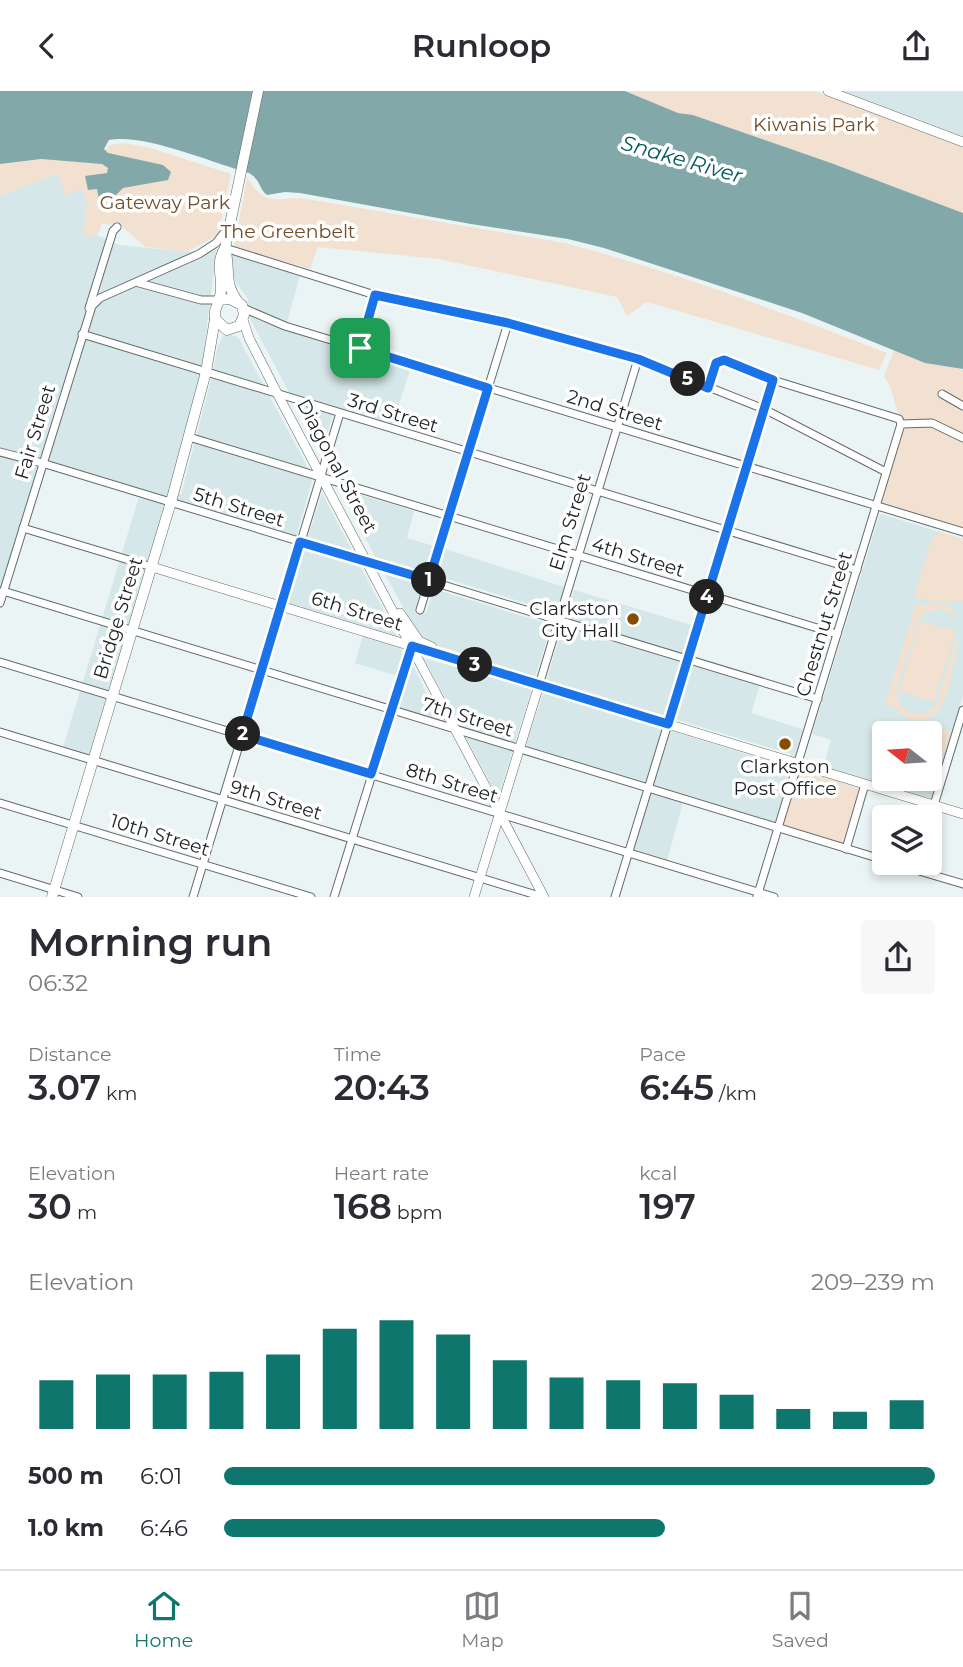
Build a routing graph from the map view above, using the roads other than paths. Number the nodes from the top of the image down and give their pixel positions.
1 (258, 91) edge
2 (828, 91) edge
3 (963, 142) edge
4 (230, 226) junction
5 (117, 227) dead end
6 (225, 248) junction
7 (99, 281) junction
8 (138, 282) junction
9 (107, 295) junction
10 (375, 295) junction
11 (201, 300) junction
12 (219, 300) junction
13 (89, 311) junction
14 (242, 312) junction
15 (215, 315) junction
16 (508, 323) junction
17 (229, 330) junction
18 (82, 334) junction
19 (210, 346) junction
20 (360, 348) junction
21 (255, 349) junction
22 (638, 359) junction
23 (206, 372) junction
24 (773, 380) junction
25 (488, 388) junction
26 (708, 388) junction
27 (277, 393) junction
28 (942, 394) dead end
29 (963, 406) edge
30 (764, 409) junction
31 (340, 413) junction
32 (901, 424) junction
33 (617, 427) junction
34 (189, 437) junction
35 (963, 438) edge
36 (0, 450) edge
37 (468, 452) junction
38 (42, 463) junction
39 (747, 466) junction
40 (886, 472) junction
41 (321, 476) junction
42 (598, 492) junction
43 (171, 502) junction
44 (876, 505) junction
45 (449, 517) junction
46 (23, 528) junction
47 (727, 531) junction
48 (963, 532) edge
49 (300, 542) junction
50 (578, 556) junction
51 (369, 563) junction
52 (152, 567) junction
53 (857, 570) junction
54 (429, 580) junction
55 (3, 591) junction
56 (708, 595) junction
57 (0, 603) edge
58 (390, 603) junction
59 (281, 607) junction
60 (420, 610) dead end
61 (559, 620) junction
62 (132, 631) junction
63 (837, 634) junction
64 (412, 646) junction
65 (440, 655) junction
66 (688, 660) junction
67 (0, 662) edge
68 (261, 671) junction
69 (539, 685) junction
70 (113, 696) junction
71 (818, 699) junction
72 (391, 710) junction
73 (963, 710) edge
74 (668, 724) junction
75 (454, 729) junction
76 (0, 732) edge
77 (242, 735) junction
78 (952, 747) junction
79 (519, 749) junction
80 (963, 750) edge
81 (93, 760) junction
82 (797, 764) junction
83 (371, 774) junction
84 (865, 784) junction
85 (649, 788) junction
86 (222, 800) junction
87 (0, 803) edge
88 (934, 805) joint
89 (942, 807) edge
90 (500, 814) junction
91 (963, 814) edge
92 (74, 825) junction
93 (778, 828) junction
94 (351, 839) junction
95 (846, 849) junction
96 (629, 853) junction
97 (872, 857) edge
98 (203, 864) junction
99 (0, 873) edge
100 (933, 875) edge
101 (480, 878) junction
102 (963, 884) edge
103 (53, 893) edge
104 (757, 895) edge
105 (78, 897) edge
106 (193, 897) edge
107 (311, 897) edge
108 (334, 897) edge
109 (474, 897) edge
110 (544, 897) edge
111 (615, 897) edge
112 (774, 897) edge

1 - 4 highway
2 - 3 main road
4 - 6 highway
4 - 8 street
5 - 7 street, Fair Street
6 - 10 street
6 - 12 highway
6 - 14 highway
7 - 9 street
7 - 13 street, Fair Street
8 - 9 street
8 - 11 street
9 - 13 street, Fair Street
10 - 16 street
10 - 20 street
11 - 12 street
11 - 15 street
12 - 14 highway
12 - 15 highway, Bridge Street
13 - 18 street, Fair Street
14 - 17 highway
14 - 20 street, 2nd Street
14 - 21 main road, Diagonal Street
15 - 17 highway
15 - 19 highway, Bridge Street
16 - 22 street
16 - 25 street
17 - 19 highway
17 - 21 main road, Diagonal Street
18 - 23 street, 3rd Street
18 - 38 street, Fair Street
19 - 23 highway, Bridge Street
20 - 25 street, 2nd Street
21 - 27 main road, Diagonal Street
22 - 26 street
22 - 33 street, Elm Street
23 - 27 street, 3rd Street
23 - 34 highway, Bridge Street
24 - 26 street
24 - 30 street
24 - 32 street
25 - 33 street, 2nd Street
25 - 37 street
26 - 30 street
27 - 31 street, 3rd Street
27 - 41 main road, Diagonal Street
28 - 29 street
30 - 39 street
30 - 40 street
31 - 37 street, 3rd Street
31 - 41 street
32 - 35 street
32 - 40 street, Chestnut Street
33 - 39 street, 2nd Street
33 - 42 street, Elm Street
34 - 41 street, 4th Street
34 - 43 highway, Bridge Street
36 - 38 street, 5th Street
37 - 42 street, 3rd Street
37 - 45 street
38 - 43 street, 5th Street
38 - 46 street, Fair Street
39 - 44 street, 2nd Street
39 - 47 street
40 - 44 street, Chestnut Street
41 - 45 street, 4th Street
41 - 49 street
41 - 51 main road, Diagonal Street
42 - 47 street, 3rd Street
42 - 50 street, Elm Street
43 - 49 street, 5th Street
43 - 52 highway, Bridge Street
44 - 48 street, 2nd Street
44 - 53 street, Chestnut Street
45 - 50 street, 4th Street
45 - 54 street
46 - 52 street, 6th Street
46 - 55 street, Fair Street
47 - 53 street, 3rd Street
47 - 56 street
49 - 51 street, 5th Street
49 - 59 street
50 - 56 street, 4th Street
50 - 61 street, Elm Street
51 - 54 street, 5th Street
51 - 58 main road, Diagonal Street
52 - 59 main road, 6th Street
52 - 62 highway, Bridge Street
53 - 63 street, Chestnut Street
54 - 60 street
54 - 61 street, 5th Street
55 - 57 street, Fair Street
55 - 62 street, 7th Street
56 - 63 street, 4th Street
56 - 66 street
58 - 64 main road, Diagonal Street
58 - 65 main road
59 - 64 main road, 6th Street
59 - 68 street
61 - 66 street, 5th Street
61 - 69 street, Elm Street
62 - 68 street, 7th Street
62 - 70 highway, Bridge Street
63 - 71 street, Chestnut Street
64 - 65 main road, 6th Street
64 - 72 street
64 - 75 main road, Diagonal Street
65 - 69 main road, 6th Street
66 - 71 street, 5th Street
66 - 74 street
67 - 70 street, 8th Street
68 - 72 street, 7th Street
68 - 77 street
69 - 74 main road, 6th Street
69 - 79 main road, Elm Street
70 - 77 street, 8th Street
70 - 81 highway, Bridge Street
71 - 82 street, Chestnut Street
72 - 75 street, 7th Street
72 - 83 street
73 - 78 street
74 - 82 main road, 6th Street
74 - 85 street
75 - 79 street, 7th Street
75 - 90 main road, Diagonal Street
76 - 81 street, 9th Street
77 - 83 street, 8th Street
77 - 86 street
78 - 80 street
78 - 88 street
79 - 85 street, 7th Street
79 - 90 main road, Elm Street
81 - 86 street, 9th Street
81 - 92 highway, Bridge Street
82 - 84 main road, 6th Street
82 - 93 street, Chestnut Street
83 - 90 street, 8th Street
83 - 94 street
84 - 88 main road, 6th Street
84 - 95 street
85 - 93 street, 7th Street
85 - 96 street
86 - 94 street, 9th Street
86 - 98 street
87 - 92 street, 10th Street
89 - 91 main road, 6th Street
90 - 96 street, 8th Street
90 - 101 main road, Elm Street
90 - 110 main road, Diagonal Street
92 - 98 street, 10th Street
92 - 103 highway, Bridge Street
93 - 95 street, 7th Street
93 - 104 street, Chestnut Street
94 - 101 street, 9th Street
94 - 108 street
95 - 97 street, 7th Street
96 - 104 street, 8th Street
96 - 111 street
98 - 106 street
98 - 107 street, 10th Street
99 - 103 street
100 - 102 street
101 - 109 main road, Elm Street
101 - 110 street, 9th Street
103 - 105 street
104 - 112 street, 8th Street

